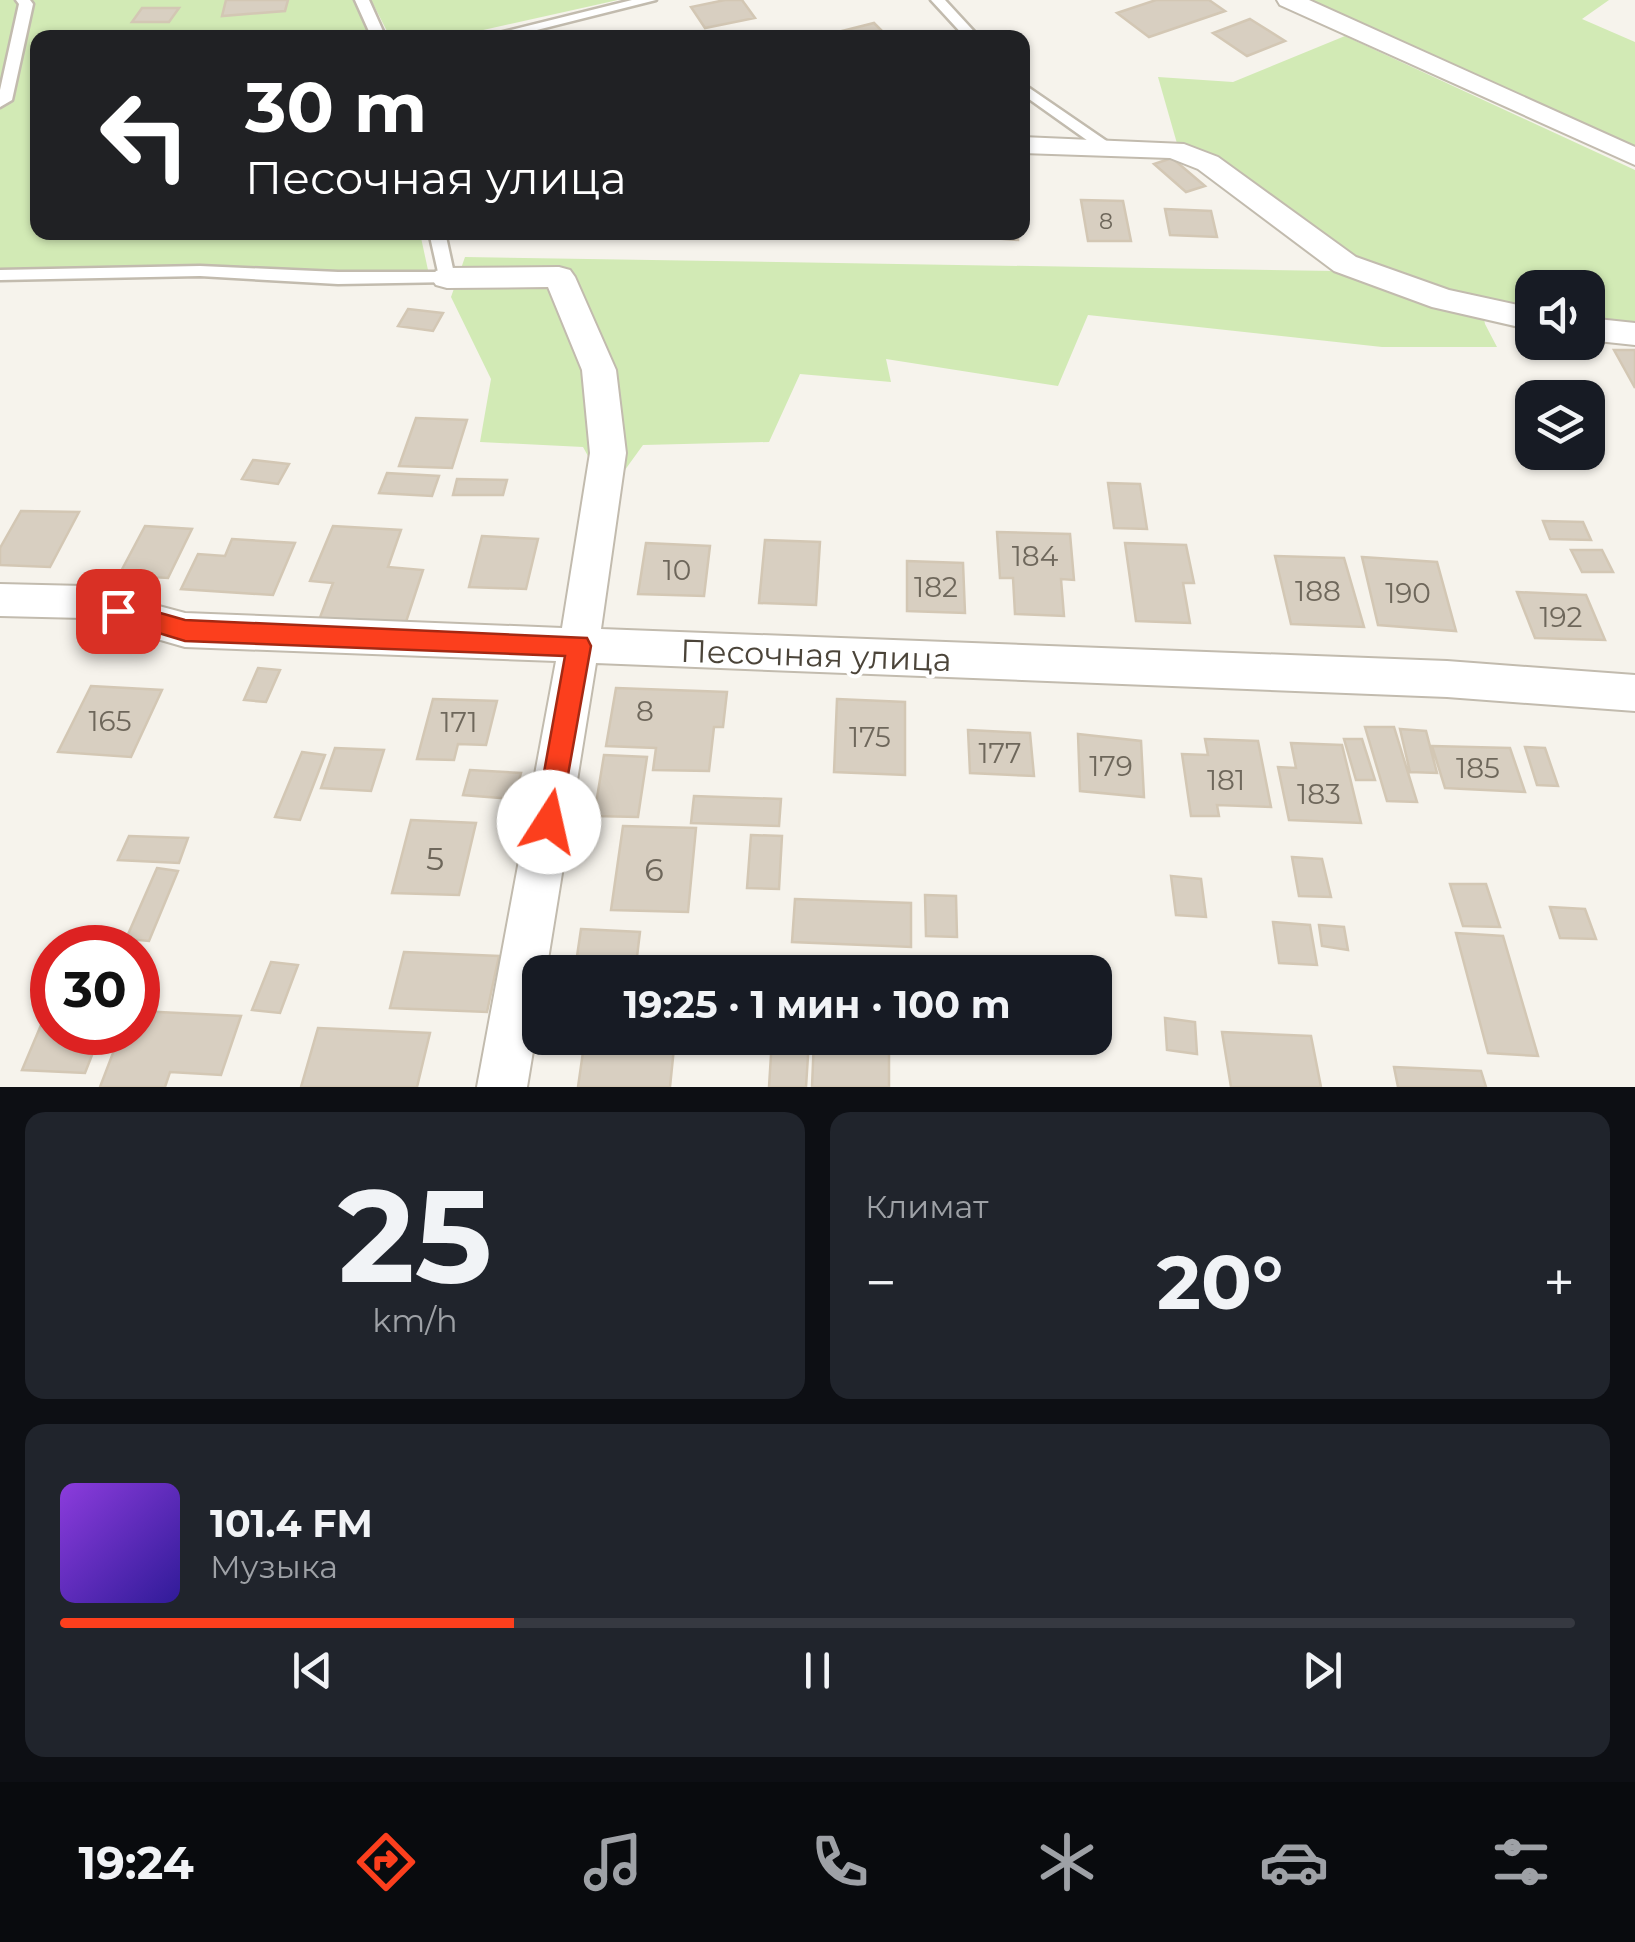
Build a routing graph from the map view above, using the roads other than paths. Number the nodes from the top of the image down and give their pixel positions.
1 (23, 0) edge
2 (362, 0) edge
3 (649, 0) edge
4 (938, 0) edge
5 (1289, 0) edge
6 (376, 30) edge
7 (520, 30) edge
8 (966, 30) edge
9 (1030, 93) edge
10 (2, 102) edge
11 (1030, 145) edge
12 (1103, 145) junction
13 (1635, 157) edge
14 (439, 240) edge
15 (0, 275) edge
16 (447, 278) junction
17 (1515, 315) edge
18 (1605, 331) edge
19 (1635, 334) edge
20 (0, 600) edge
21 (578, 646) junction
22 (1635, 693) edge
23 (502, 1087) edge

1 - 10 lane
2 - 6 lane
3 - 7 lane
4 - 8 lane
5 - 13 street
9 - 12 lane
11 - 12 street
12 - 17 street
14 - 16 lane
15 - 16 lane
16 - 21 street
18 - 19 street
20 - 21 street, Песочная улица
21 - 22 street, Песочная улица
21 - 23 street

